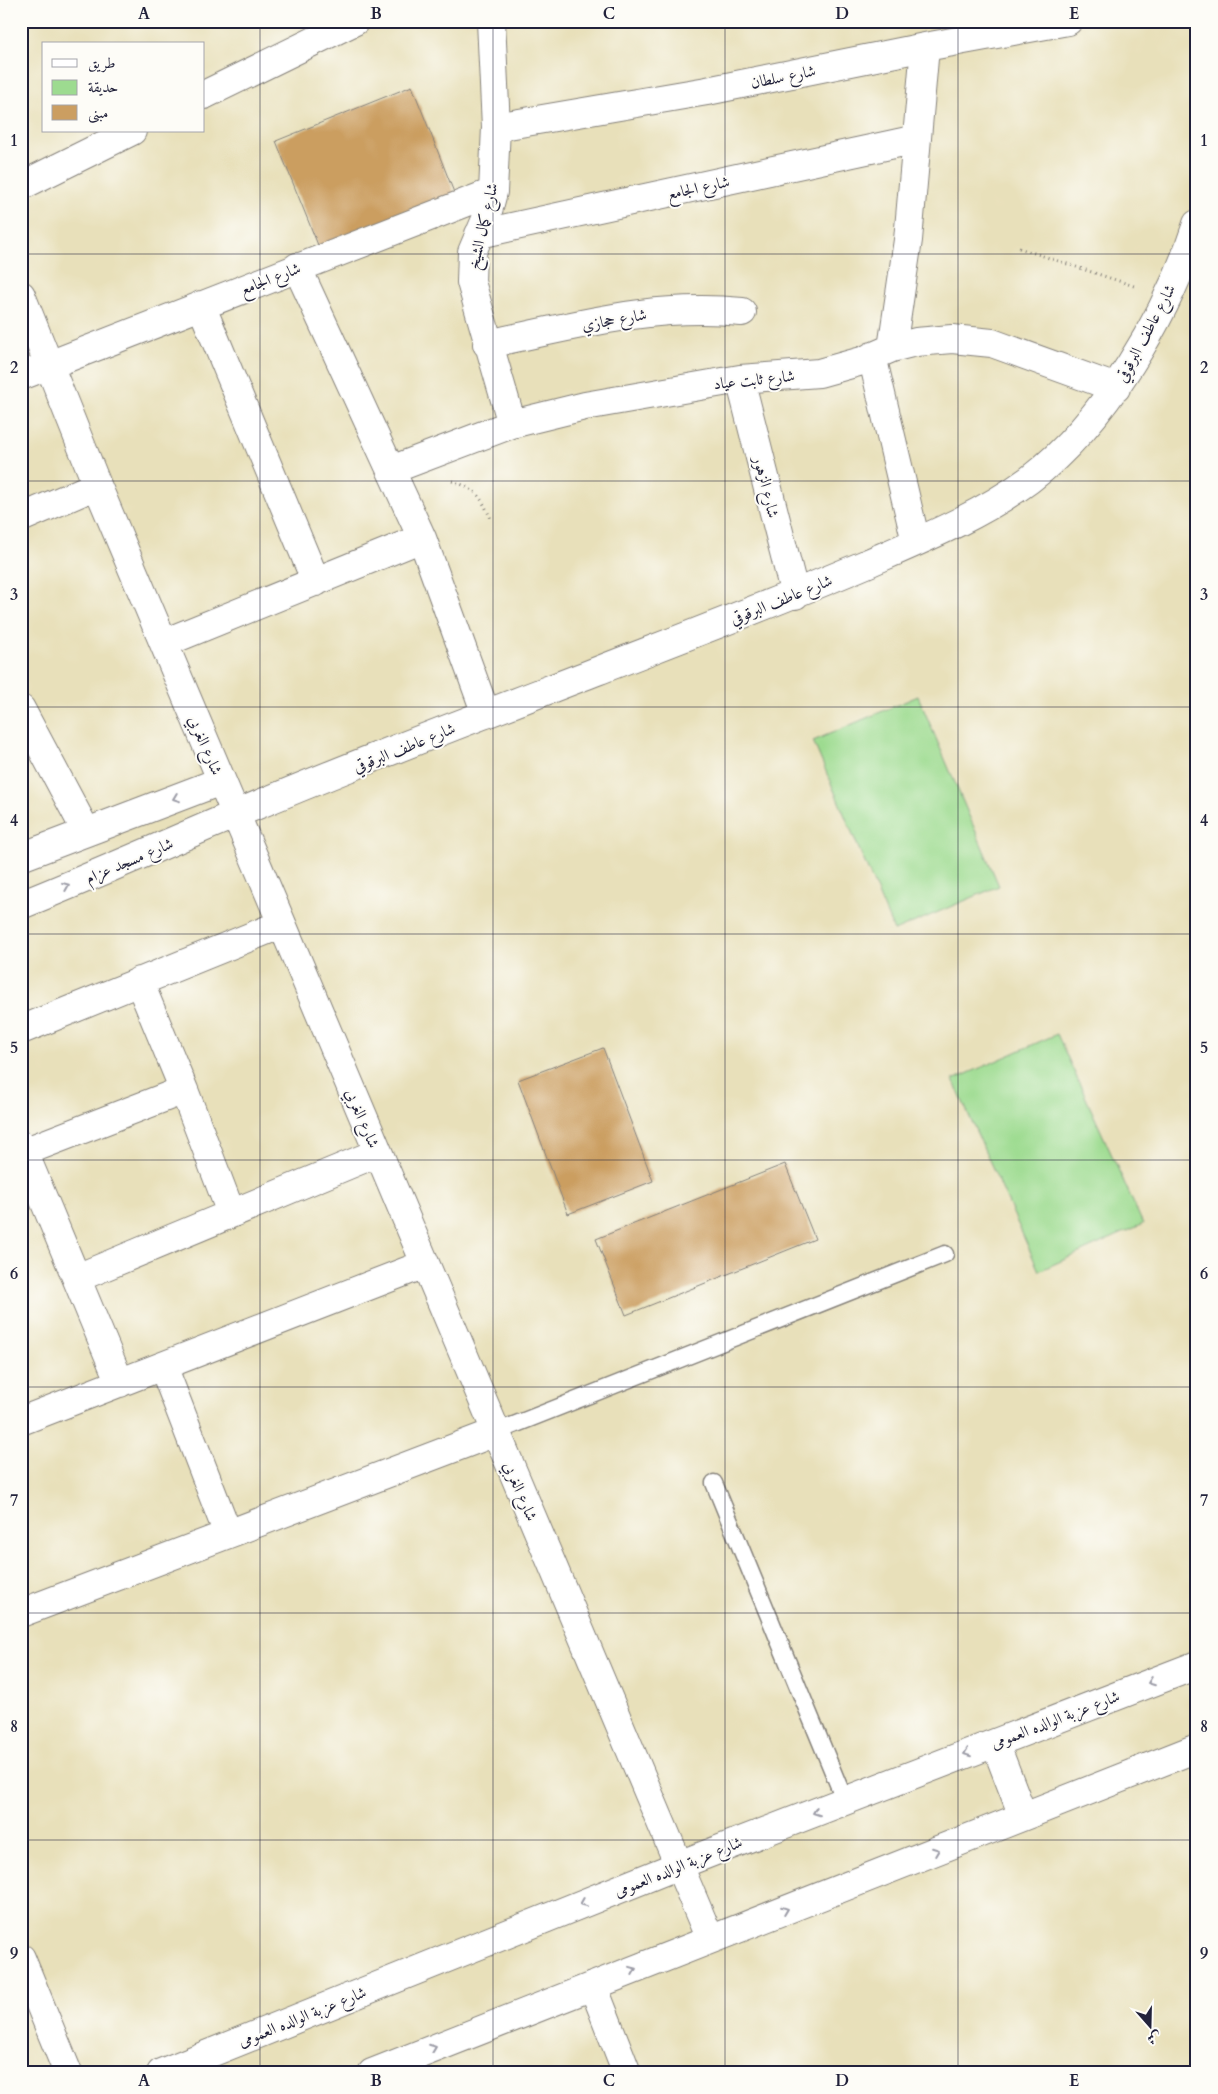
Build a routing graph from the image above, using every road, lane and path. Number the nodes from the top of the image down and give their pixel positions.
1 (355, 21) edge
2 (491, 21) edge
3 (1068, 21) edge
4 (925, 47) junction
5 (205, 95) edge
6 (496, 127) junction
7 (130, 132) edge
8 (917, 139) junction
9 (21, 186) edge
10 (492, 192) junction
11 (1197, 224) edge
12 (479, 234) junction
13 (1019, 248) dead end
14 (297, 267) junction
15 (21, 295) edge
16 (1166, 297) junction
17 (201, 305) junction
18 (742, 312) dead end
19 (487, 344) junction
20 (882, 352) junction
21 (48, 365) junction
22 (21, 376) edge
23 (740, 379) junction
24 (1116, 388) junction
25 (512, 424) junction
26 (391, 470) junction
27 (445, 478) dead end
28 (97, 485) junction
29 (21, 518) edge
30 (492, 521) dead end
31 (422, 538) junction
32 (916, 542) junction
33 (316, 582) junction
34 (795, 595) junction
35 (164, 643) junction
36 (21, 710) edge
37 (486, 714) junction
38 (221, 781) junction
39 (236, 814) junction
40 (86, 831) junction
41 (21, 857) edge
42 (21, 905) edge
43 (282, 924) junction
44 (139, 981) junction
45 (21, 1030) edge
46 (184, 1090) junction
47 (22, 1150) edge
48 (377, 1153) junction
49 (231, 1213) junction
50 (945, 1254) dead end
51 (425, 1264) junction
52 (77, 1278) junction
53 (163, 1366) junction
54 (120, 1383) junction
55 (21, 1421) edge
56 (496, 1432) junction
57 (714, 1483) dead end
58 (228, 1534) junction
59 (21, 1613) edge
60 (1197, 1665) edge
61 (995, 1742) junction
62 (1197, 1748) edge
63 (845, 1801) junction
64 (1023, 1816) junction
65 (679, 1865) junction
66 (710, 1939) junction
67 (21, 1958) edge
68 (593, 1986) junction
69 (68, 2073) edge
70 (161, 2073) edge
71 (372, 2073) edge
72 (627, 2073) edge

1 - 5 street
2 - 6 street, شارع كمال الشيخ
3 - 4 street, شارع سلطان
4 - 6 street, شارع سلطان
4 - 8 street
6 - 10 street, شارع كمال الشيخ
7 - 9 street
8 - 12 street, شارع الجامع
8 - 20 street
10 - 12 street, شارع كمال الشيخ
10 - 14 street, شارع الجامع
11 - 16 street, شارع عاطف البرقوقي
12 - 19 street, شارع كمال الشيخ
13 - 16 path
14 - 17 street, شارع الجامع
14 - 26 street
15 - 21 street, شارع الغربي
16 - 24 street, شارع عاطف البرقوقي
17 - 21 street, شارع الجامع
17 - 33 street
18 - 19 street, شارع حجازي
19 - 25 street, شارع كمال الشيخ
20 - 23 street, شارع ثابت عياد
20 - 24 street, شارع ثابت عياد
20 - 32 street
21 - 22 street, شارع الجامع
21 - 28 street, شارع الغربي
23 - 25 street, شارع ثابت عياد
23 - 34 street, شارع الزهور
24 - 32 street, شارع عاطف البرقوقي
25 - 26 street, شارع ثابت عياد
26 - 31 street
27 - 30 path
28 - 29 street
28 - 35 street, شارع الغربي
31 - 33 street
31 - 37 street
32 - 34 street, شارع عاطف البرقوقي
33 - 35 street
34 - 37 street, شارع عاطف البرقوقي
35 - 38 street, شارع الغربي
36 - 40 street
37 - 39 street, شارع عاطف البرقوقي
38 - 39 street, شارع الغربي
38 -> 40 street
42 -> 39 street, شارع مسجد عزام
39 - 43 street, شارع الغربي
40 - 41 street
43 - 44 street
43 - 48 street, شارع الغربي
44 - 45 street
44 - 46 street
46 - 47 street
46 - 49 street
47 - 52 street
48 - 49 street
48 - 51 street, شارع الغربي
49 - 52 street
50 - 56 lane
51 - 53 street
51 - 56 street, شارع الغربي
52 - 54 street
53 - 54 street
53 - 58 street
54 - 55 street
56 - 58 street
56 - 65 street, شارع الغربي
57 - 63 lane
58 - 59 street
60 -> 61 street, شارع عزبة الوالده العمومى
61 -> 63 street, شارع عزبة الوالده العمومى
61 - 64 street
62 - 64 street
63 -> 65 street, شارع عزبة الوالده العمومى
66 -> 64 street
65 - 66 street, شارع الغربي
65 -> 70 street, شارع عزبة الوالده العمومى
68 -> 66 street
67 - 69 street
71 -> 68 street
68 - 72 street

